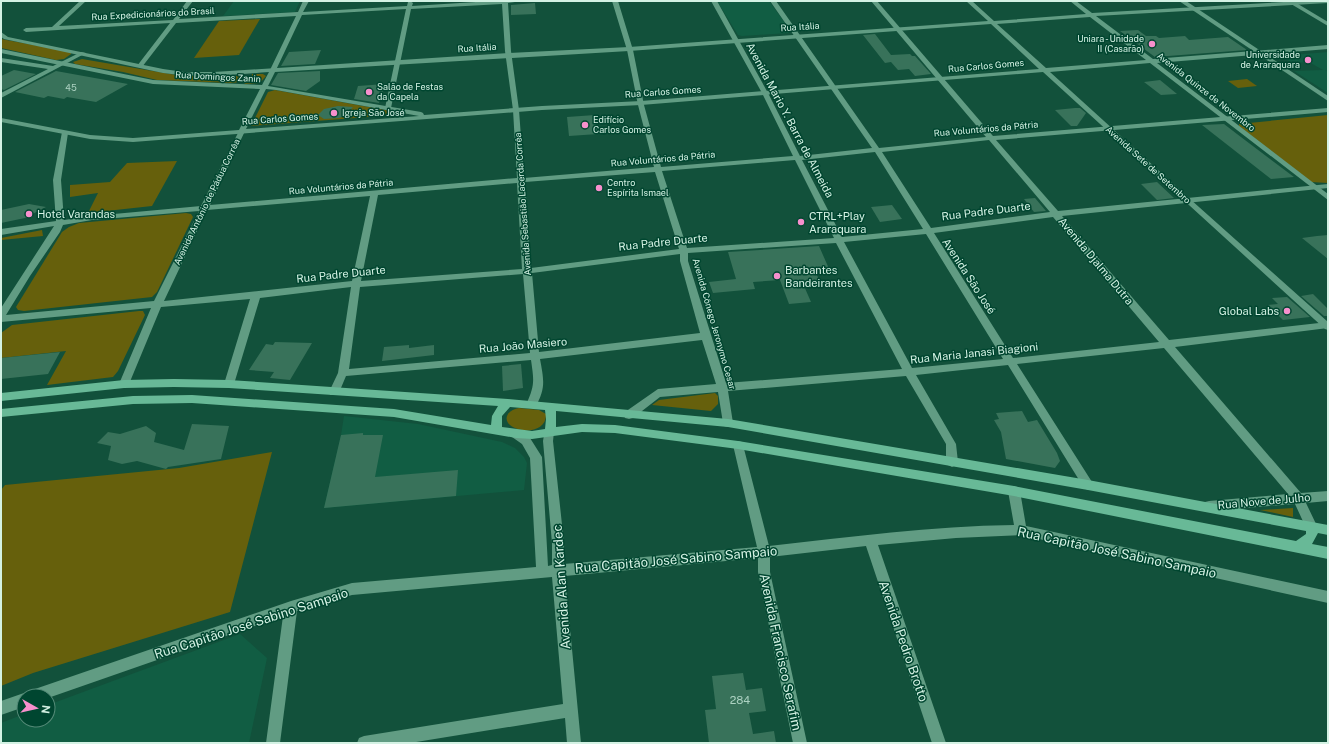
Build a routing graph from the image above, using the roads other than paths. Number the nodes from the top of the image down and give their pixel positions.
1 (82, 1) edge
2 (190, 1) edge
3 (306, 1) edge
4 (504, 1) edge
5 (519, 1) edge
6 (615, 1) edge
7 (714, 1) edge
8 (774, 1) edge
9 (874, 1) edge
10 (969, 1) edge
11 (1073, 1) edge
12 (1182, 1) edge
13 (1328, 1) edge
14 (1291, 2) edge
15 (410, 4) edge
16 (1195, 9) junction
17 (298, 15) junction
18 (1092, 15) junction
19 (174, 21) junction
20 (993, 23) junction
21 (1328, 24) edge
22 (54, 28) junction
23 (26, 30) dead end
24 (899, 30) junction
25 (1, 34) edge
26 (799, 36) junction
27 (736, 41) junction
28 (1328, 47) edge
29 (629, 49) junction
30 (1, 51) edge
31 (1258, 52) junction
32 (83, 53) junction
33 (509, 55) junction
34 (1, 60) edge
35 (1151, 61) junction
36 (398, 62) junction
37 (61, 64) junction
38 (140, 66) junction
39 (54, 68) junction
40 (1044, 69) junction
41 (273, 70) junction
42 (241, 73) junction
43 (941, 79) junction
44 (833, 86) junction
45 (230, 87) junction
46 (265, 88) junction
47 (765, 93) junction
48 (1, 96) edge
49 (1328, 99) edge
50 (641, 103) junction
51 (388, 108) junction
52 (516, 110) junction
53 (1328, 110) edge
54 (434, 117) junction
55 (1225, 119) junction
56 (1, 120) edge
57 (1108, 129) junction
58 (242, 131) junction
59 (64, 133) junction
60 (992, 138) junction
61 (878, 150) junction
62 (799, 158) junction
63 (658, 169) junction
64 (522, 180) junction
65 (1328, 186) edge
66 (1314, 188) junction
67 (374, 194) junction
68 (1328, 198) edge
69 (1187, 201) junction
70 (204, 208) junction
71 (1056, 214) junction
72 (60, 222) junction
73 (927, 231) junction
74 (1, 232) edge
75 (840, 240) junction
76 (684, 251) junction
77 (527, 271) junction
78 (356, 284) junction
79 (256, 295) junction
80 (158, 303) junction
81 (1, 316) edge
82 (1, 319) edge
83 (1327, 325) edge
84 (706, 336) junction
85 (1166, 344) junction
86 (535, 356) junction
87 (1011, 361) junction
88 (909, 372) junction
89 (343, 373) junction
90 (124, 384) junction
91 (229, 384) junction
92 (722, 387) junction
93 (334, 392) junction
94 (1, 397) edge
95 (508, 403) junction
96 (531, 405) junction
97 (549, 406) junction
98 (1, 413) edge
99 (629, 415) junction
100 (728, 423) junction
101 (498, 432) junction
102 (549, 432) junction
103 (516, 434) junction
104 (738, 445) junction
105 (952, 462) junction
106 (1088, 485) junction
107 (1014, 491) junction
108 (1328, 496) edge
109 (1298, 498) junction
110 (1200, 507) junction
111 (1311, 526) junction
112 (1021, 530) junction
113 (1328, 530) edge
114 (870, 539) junction
115 (1295, 547) junction
116 (764, 552) junction
117 (1328, 553) edge
118 (558, 570) junction
119 (542, 571) junction
120 (1328, 597) edge
121 (291, 607) junction
122 (56, 689) edge
123 (16, 703) edge
124 (1, 708) edge
125 (571, 710) junction
126 (273, 743) edge
127 (364, 743) edge
128 (574, 743) edge
129 (800, 743) edge
130 (939, 743) edge

1 - 22 street
2 - 19 street
3 - 17 street, Avenida Antônio de Pádua Corrêa
4 - 5 street, Rua Expedicionários do Brasil
4 - 15 street, Rua Expedicionários do Brasil
4 - 33 street, Avenida Sebastião Lacerda Corrêa
6 - 29 street, Avenida Cônego Jeronymo Cesar
7 - 27 street, Avenida Mario Y. Barra de Almeida
8 - 26 street, Avenida São José
9 - 24 street, Avenida Djalma Dutra
10 - 20 street, Avenida Sete de Setembro
11 - 18 street, Avenida Quinze de Novembro
12 - 16 street
13 - 14 street, Rua Itália
14 - 16 street, Rua Itália
14 - 21 street
15 - 17 street, Rua Expedicionários do Brasil
15 - 36 street
16 - 18 street, Rua Itália
16 - 31 street
17 - 19 street, Rua Expedicionários do Brasil
17 - 41 street, Avenida Antônio de Pádua Corrêa
18 - 20 street, Rua Itália
18 - 35 street, Avenida Quinze de Novembro
19 - 22 street, Rua Expedicionários do Brasil
19 - 38 street
20 - 24 street, Rua Itália
20 - 40 street, Avenida Sete de Setembro
22 - 23 street, Rua Expedicionários do Brasil
24 - 26 street, Rua Itália
24 - 43 street, Avenida Djalma Dutra
25 - 32 street, Rua Domingos Zanin
26 - 27 street, Rua Itália
26 - 44 street, Avenida São José
27 - 29 street, Rua Itália
27 - 47 street, Avenida Mario Y. Barra de Almeida
28 - 31 street, Rua Carlos Gomes
29 - 33 street, Rua Itália
29 - 50 street, Avenida Cônego Jeronymo Cesar
30 - 37 street, Rua Domingos Zanin
31 - 35 street, Rua Carlos Gomes
31 - 49 street
32 - 37 street
32 - 38 street, Rua Domingos Zanin
33 - 36 street, Rua Itália
33 - 52 street, Avenida Sebastião Lacerda Corrêa
34 - 39 street
35 - 40 street, Rua Carlos Gomes
35 - 55 street, Avenida Quinze de Novembro
36 - 41 street, Rua Itália
36 - 51 street
37 - 39 street
37 - 45 street, Rua Domingos Zanin
38 - 42 street, Rua Domingos Zanin
39 - 48 street
40 - 43 street, Rua Carlos Gomes
40 - 57 street, Avenida Sete de Setembro
41 - 42 street, Rua Domingos Zanin
41 - 46 street, Avenida Antônio de Pádua Corrêa
42 - 45 street
43 - 44 street, Rua Carlos Gomes
43 - 60 street, Avenida Djalma Dutra
44 - 47 street, Rua Carlos Gomes
44 - 61 street, Avenida São José
45 - 46 street, Rua Domingos Zanin
46 - 51 street, Rua Domingos Zanin
46 - 58 street, Avenida Antônio de Pádua Corrêa
47 - 50 street, Rua Carlos Gomes
47 - 62 street, Avenida Mario Y. Barra de Almeida
50 - 52 street, Rua Carlos Gomes
50 - 63 street, Avenida Cônego Jeronymo Cesar
51 - 54 street, Rua Domingos Zanin
52 - 54 street, Rua Carlos Gomes
52 - 64 street, Avenida Sebastião Lacerda Corrêa
53 - 55 street, Rua Voluntários da Pátria
54 - 58 street, Rua Carlos Gomes
55 - 57 street, Rua Voluntários da Pátria
55 - 66 street, Avenida Quinze de Novembro
56 - 59 street, Rua Carlos Gomes
57 - 60 street, Rua Voluntários da Pátria
57 - 69 street, Avenida Sete de Setembro
58 - 59 street, Rua Carlos Gomes
58 - 70 street, Avenida Antônio de Pádua Corrêa
59 - 72 street
60 - 61 street, Rua Voluntários da Pátria
60 - 71 street, Avenida Djalma Dutra
61 - 62 street, Rua Voluntários da Pátria
61 - 73 street, Avenida São José
62 - 63 street, Rua Voluntários da Pátria
62 - 75 street, Avenida Mario Y. Barra de Almeida
63 - 64 street, Rua Voluntários da Pátria
63 - 76 street, Avenida Cônego Jeronymo Cesar
64 - 67 street, Rua Voluntários da Pátria
64 - 77 street, Avenida Sebastião Lacerda Corrêa
65 - 66 street, Rua Padre Duarte
66 - 68 street, Avenida Quinze de Novembro
66 - 69 street, Rua Padre Duarte
67 - 70 street, Rua Voluntários da Pátria
67 - 78 street
69 - 71 street, Rua Padre Duarte
69 - 83 street, Avenida Sete de Setembro
70 - 72 street, Rua Voluntários da Pátria
70 - 80 street, Avenida Antônio de Pádua Corrêa
71 - 73 street, Rua Padre Duarte
71 - 85 street, Avenida Djalma Dutra
72 - 74 street, Rua Voluntários da Pátria
72 - 81 street
73 - 75 street, Rua Padre Duarte
73 - 87 street, Avenida São José
75 - 76 street, Rua Padre Duarte
75 - 88 street, Avenida Mario Y. Barra de Almeida
76 - 77 street, Rua Padre Duarte
76 - 84 street, Avenida Cônego Jeronymo Cesar
77 - 78 street, Rua Padre Duarte
77 - 86 street, Avenida Sebastião Lacerda Corrêa
78 - 79 street, Rua Padre Duarte
78 - 89 street
79 - 80 street, Rua Padre Duarte
79 - 91 street
80 - 82 street, Rua Padre Duarte
80 - 90 street, Avenida Antônio de Pádua Corrêa
83 - 85 street, Rua Maria Janasi Biagioni
84 - 86 street, Rua João Masiero
84 - 92 street, Avenida Cônego Jeronymo Cesar
85 - 87 street, Rua Maria Janasi Biagioni
85 - 109 street, Avenida Djalma Dutra
86 - 89 street, Rua João Masiero
86 - 96 street, Avenida Sebastião Lacerda Corrêa
87 - 88 street, Rua Maria Janasi Biagioni
87 - 106 street, Avenida São José
88 - 92 street, Rua Maria Janasi Biagioni
88 - 105 street, Avenida Mario Y. Barra de Almeida
89 - 93 street
90 - 91 main road
90 - 94 main road
91 - 93 main road
92 - 99 street, Rua Maria Janasi Biagioni
92 - 100 street, Avenida Cônego Jeronymo Cesar
93 - 95 main road
95 - 96 main road
95 - 101 main road
96 - 97 main road
97 - 99 main road
97 - 102 main road
98 - 101 main road
99 - 100 main road
100 - 105 main road
101 - 103 main road
102 - 103 main road
102 - 104 main road
102 - 118 street, Avenida Alan Kardec
103 - 119 street, Avenida Alan Kardec
104 - 107 main road
104 - 116 street, Avenida Francisco Serafim
105 - 106 main road
106 - 110 main road
107 - 112 street
107 - 115 main road
108 - 109 street, Rua Nove de Julho
109 - 110 street, Rua Nove de Julho
109 - 111 street, Avenida Djalma Dutra
110 - 111 main road
111 - 113 main road
111 - 115 main road
112 - 114 street, Rua Capitão José Sabino Sampaio
112 - 120 street, Rua Capitão José Sabino Sampaio
114 - 116 street, Rua Capitão José Sabino Sampaio
114 - 130 street, Avenida Pedro Brotto
115 - 117 main road
116 - 118 street, Rua Capitão José Sabino Sampaio
116 - 129 street, Avenida Francisco Serafim
118 - 119 street, Rua Capitão José Sabino Sampaio
118 - 125 street, Avenida Alan Kardec
119 - 121 street, Rua Capitão José Sabino Sampaio
121 - 122 street, Rua Capitão José Sabino Sampaio
121 - 126 street
123 - 124 street
125 - 127 street
125 - 128 street, Avenida Alan Kardec

